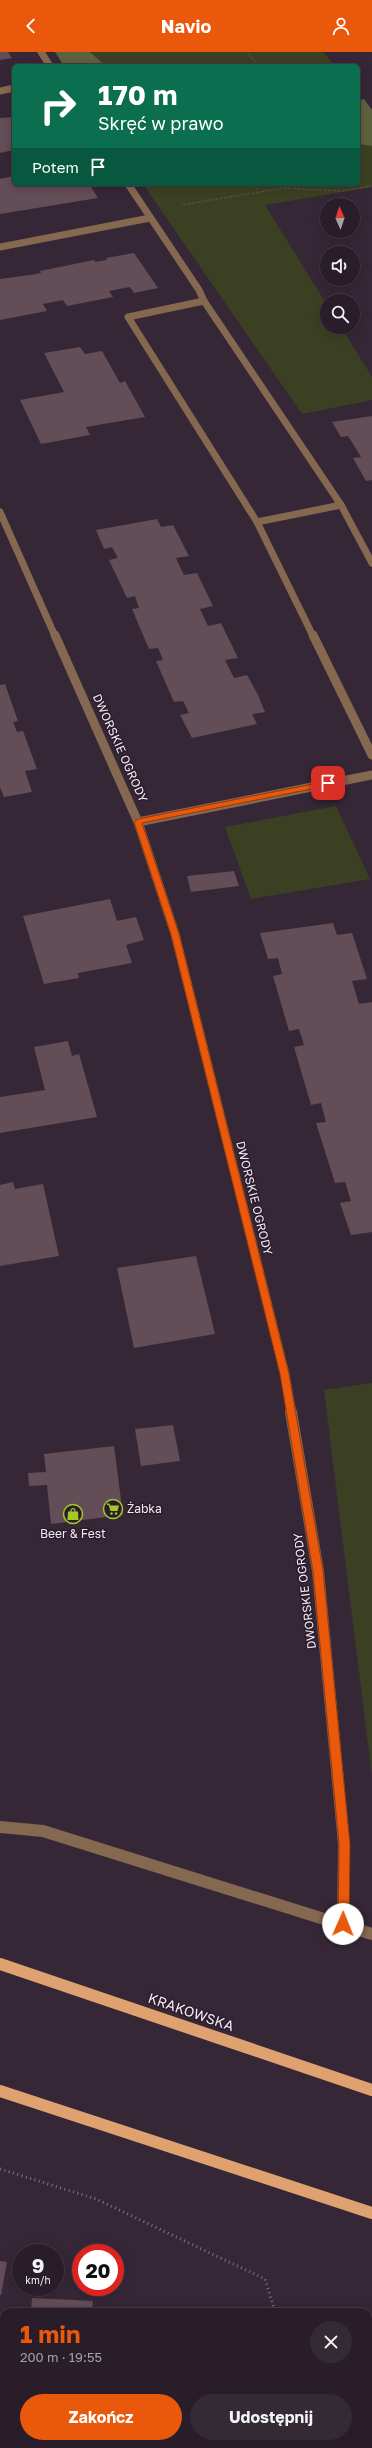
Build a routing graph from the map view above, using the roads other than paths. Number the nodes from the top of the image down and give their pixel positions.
1 (41, 52) edge
2 (49, 64) edge
3 (12, 88) edge
4 (0, 91) edge
5 (129, 186) edge
6 (148, 215) junction
7 (0, 247) edge
8 (204, 301) junction
9 (341, 505) junction
10 (0, 512) edge
11 (257, 522) junction
12 (372, 563) edge
13 (372, 755) edge
14 (372, 774) edge
15 (138, 822) junction
16 (0, 1827) edge
17 (343, 1924) junction
18 (372, 1934) edge
19 (0, 1964) edge
20 (372, 2090) edge
21 (0, 2091) edge
22 (372, 2213) edge

1 - 2 street
3 - 4 street
5 - 6 street
6 - 7 street
6 - 8 street
8 - 9 street
8 - 11 street
9 - 11 street
9 - 12 street
10 - 15 street, DWORSKIE OGRODY
11 - 13 street
14 - 15 street
15 - 17 street, DWORSKIE OGRODY
16 - 17 street
17 - 18 street
19 - 20 main road, KRAKOWSKA
21 - 22 main road

